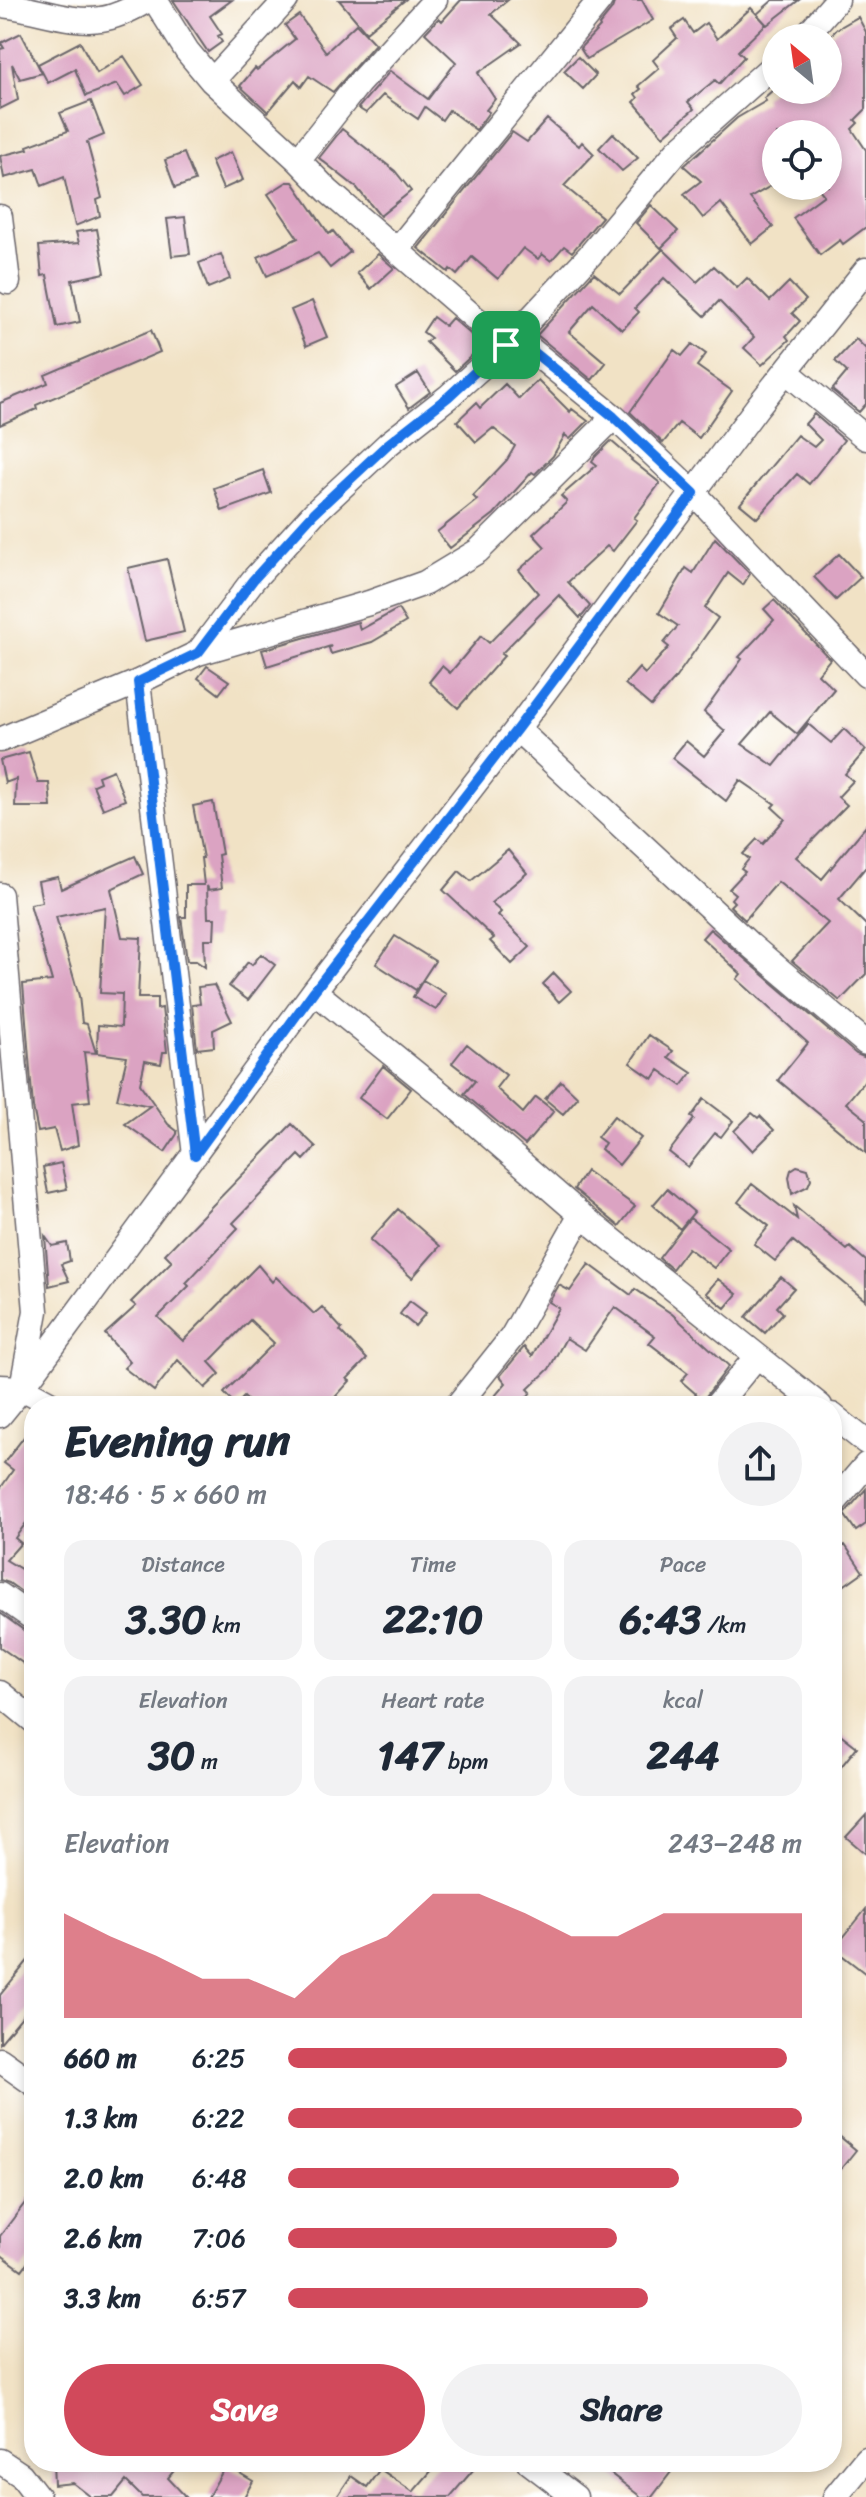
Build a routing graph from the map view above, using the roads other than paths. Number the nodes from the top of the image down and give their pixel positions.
1 (152, 0) edge
2 (286, 0) edge
3 (435, 0) edge
4 (600, 0) edge
5 (837, 0) edge
6 (0, 5) edge
7 (816, 24) edge
8 (762, 75) edge
9 (212, 81) junction
10 (298, 160) junction
11 (0, 217) edge
12 (397, 250) junction
13 (866, 270) edge
14 (8, 282) dead end
15 (510, 340) junction
16 (787, 372) junction
17 (614, 417) junction
18 (866, 438) edge
19 (694, 493) junction
20 (198, 653) junction
21 (866, 675) edge
22 (138, 682) junction
23 (517, 729) junction
24 (0, 740) edge
25 (0, 895) edge
26 (314, 991) junction
27 (866, 1043) edge
28 (195, 1155) junction
29 (581, 1215) junction
30 (757, 1356) junction
31 (11, 1388) edge
32 (31, 1396) edge
33 (465, 1396) edge
34 (724, 1396) edge
35 (807, 1396) edge
36 (0, 1415) edge
37 (842, 1423) edge
38 (866, 1442) edge
39 (866, 1465) edge
40 (842, 1493) edge
41 (0, 1595) edge
42 (24, 1612) edge
43 (0, 1693) edge
44 (24, 1713) edge
45 (0, 2060) edge
46 (24, 2077) edge
47 (866, 2459) edge
48 (0, 2461) edge
49 (542, 2472) edge
50 (38, 2497) edge
51 (575, 2497) edge
52 (835, 2497) edge

1 - 6 street
1 - 9 street
2 - 9 street
3 - 10 street
4 - 12 street
5 - 7 street
8 - 15 street
9 - 10 street
10 - 12 street
11 - 14 street
12 - 15 street
13 - 16 street
15 - 17 street
15 - 20 street
16 - 18 street
16 - 19 street
17 - 19 street
17 - 20 street
19 - 21 street
19 - 23 street
20 - 22 street
22 - 24 street
22 - 28 street
23 - 26 street
23 - 27 street
25 - 31 street
26 - 28 street
26 - 29 street
28 - 31 street
29 - 30 street
29 - 33 street
30 - 34 street
30 - 35 street
31 - 32 street
31 - 36 street
37 - 38 street
39 - 40 street
41 - 42 street
43 - 44 street
45 - 46 street
47 - 52 street
48 - 50 street
49 - 51 street

